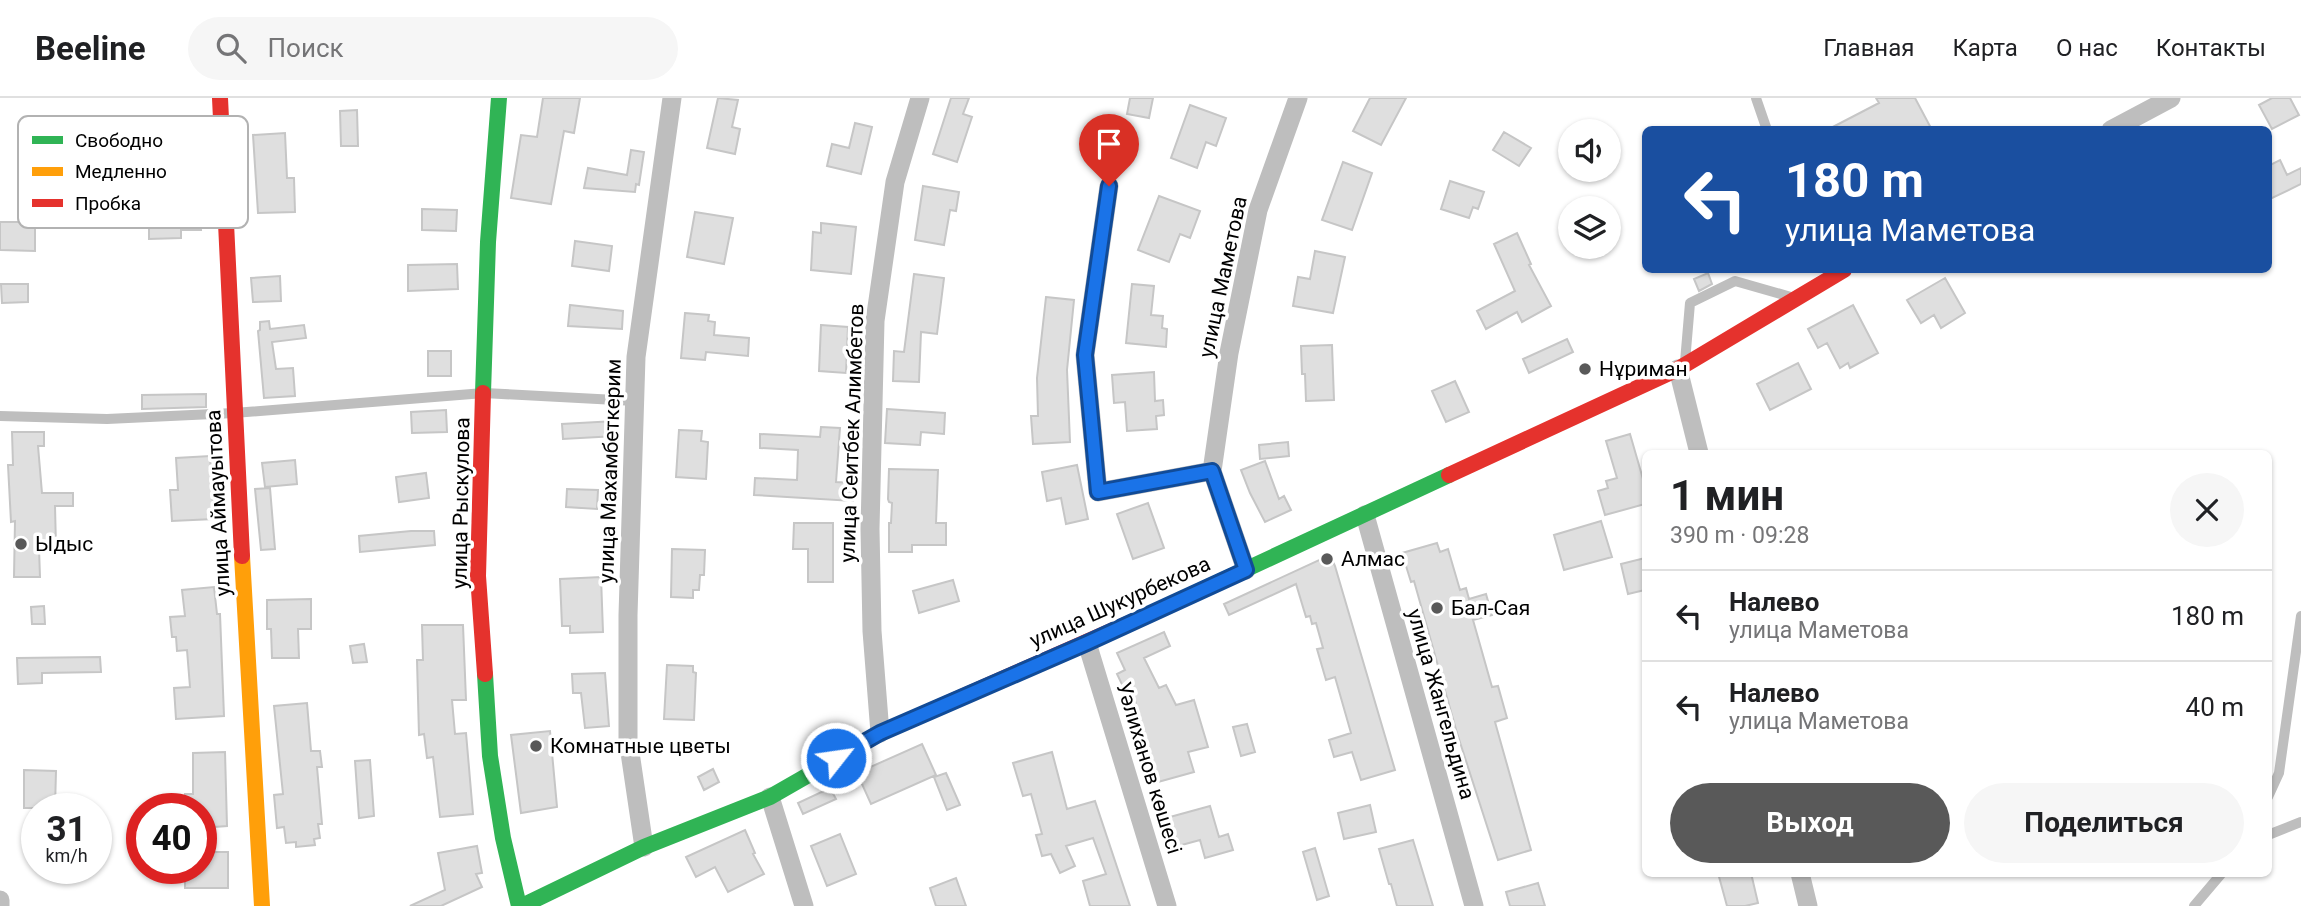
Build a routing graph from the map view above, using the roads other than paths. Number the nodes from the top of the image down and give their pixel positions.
1 (220, 98) edge
2 (499, 98) edge
3 (672, 98) edge
4 (920, 98) edge
5 (1298, 98) edge
6 (1756, 98) edge
7 (2171, 98) edge
8 (221, 116) edge
9 (1766, 126) edge
10 (2118, 126) edge
11 (1109, 186) dead end
12 (226, 228) edge
13 (1822, 275) edge
14 (1795, 298) junction
15 (1681, 367) junction
16 (484, 393) junction
17 (635, 401) junction
18 (234, 413) junction
19 (0, 416) edge
20 (1698, 450) edge
21 (1212, 471) junction
22 (1364, 515) junction
23 (1246, 570) junction
24 (2301, 616) edge
25 (1087, 643) junction
26 (880, 733) junction
27 (2272, 788) edge
28 (770, 797) junction
29 (2301, 822) edge
30 (2272, 833) edge
31 (644, 847) junction
32 (1801, 877) edge
33 (2218, 877) edge
34 (0, 900) edge
35 (0, 906) edge
36 (262, 906) edge
37 (521, 906) edge
38 (804, 906) edge
39 (1167, 906) edge
40 (1474, 906) edge
41 (1808, 906) edge
42 (2194, 906) edge

1 - 8 street, улица Аймауытова
2 - 16 street, улица Рыскулова
3 - 17 street, улица Махамбеткерим
4 - 26 street, улица Сеитбек Алимбетов
5 - 21 street, улица Маметова
6 - 9 lane
7 - 10 street
11 - 21 street
12 - 18 street, улица Аймауытова
13 - 14 street, улица Шукурбекова
14 - 15 street, улица Шукурбекова
14 - 15 lane
15 - 20 street
15 - 22 street, улица Шукурбекова
16 - 17 lane
16 - 18 lane
16 - 37 street, улица Рыскулова
17 - 31 street, улица Махамбеткерим
18 - 19 lane
18 - 36 street, улица Аймауытова
21 - 23 street, улица Маметова
22 - 23 street, улица Шукурбекова
22 - 40 street, улица Жангельдина
23 - 25 street, улица Шукурбекова
24 - 27 lane
25 - 26 street, улица Шукурбекова
25 - 39 street, Уәлиханов көшесі
26 - 28 street, улица Шукурбекова
28 - 31 street, улица Шукурбекова
28 - 38 street
29 - 30 lane
31 - 37 street, улица Шукурбекова
32 - 41 street
33 - 42 lane
34 - 35 street

